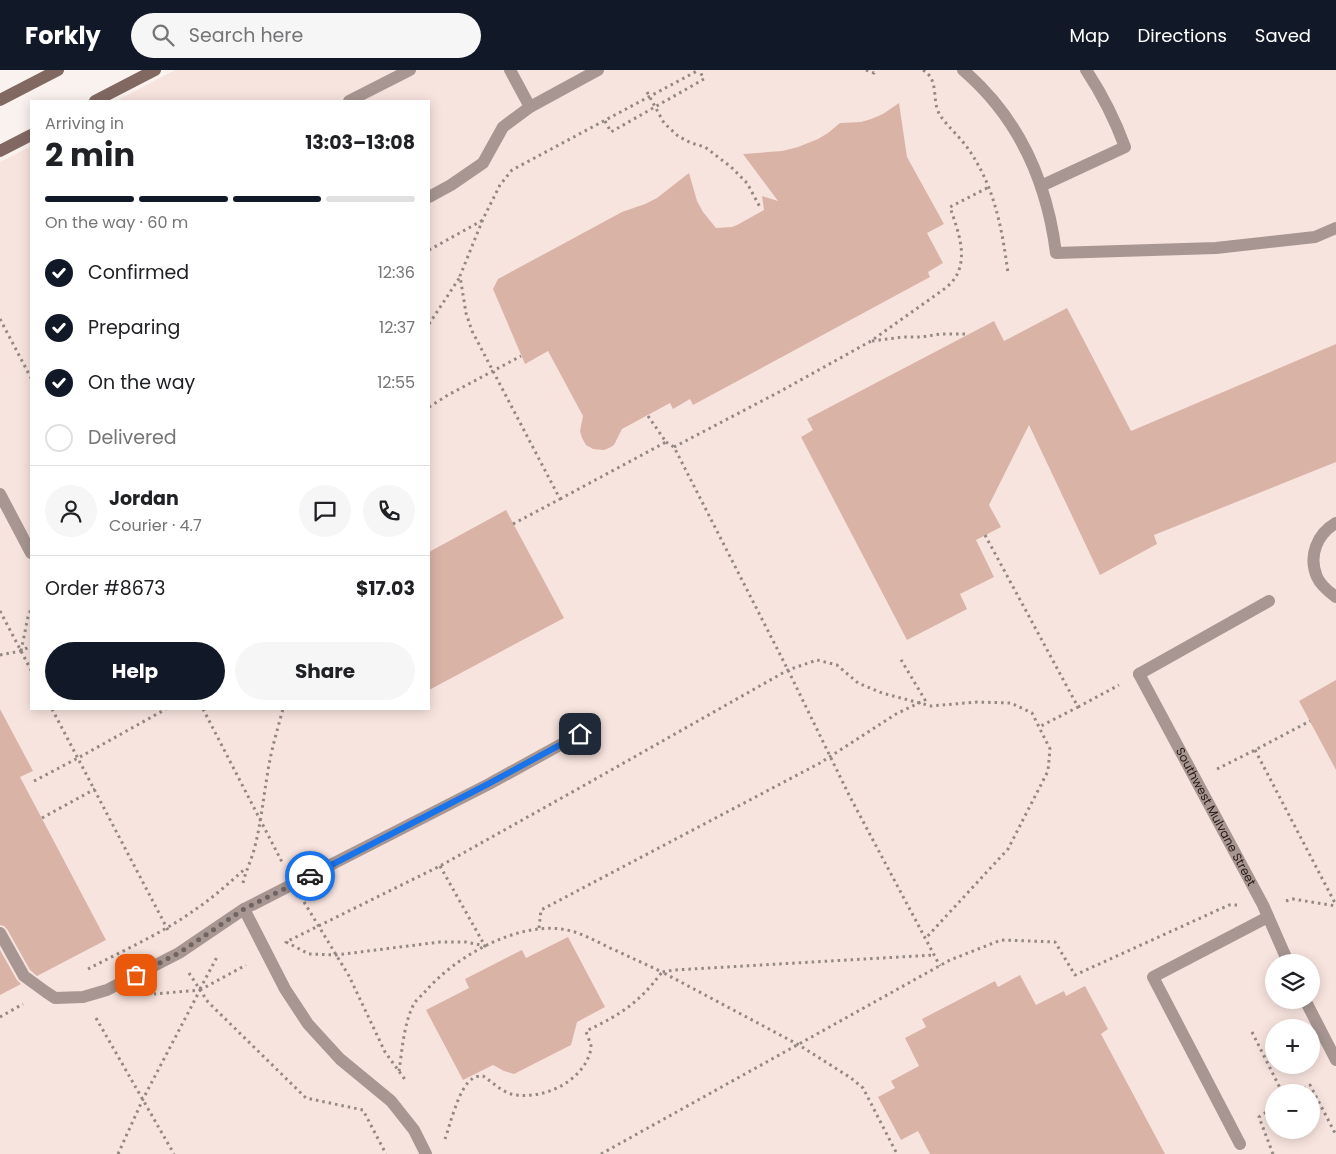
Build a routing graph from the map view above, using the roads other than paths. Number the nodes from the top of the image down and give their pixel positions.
1 (58, 70) edge
2 (155, 70) edge
3 (410, 70) edge
4 (510, 70) edge
5 (598, 70) edge
6 (963, 70) edge
7 (1086, 70) edge
8 (0, 100) edge
9 (97, 100) edge
10 (351, 100) edge
11 (530, 107) junction
12 (30, 136) edge
13 (0, 151) edge
14 (1042, 186) junction
15 (430, 196) edge
16 (1336, 228) edge
17 (0, 494) edge
18 (1336, 523) edge
19 (30, 551) edge
20 (1336, 597) edge
21 (1269, 601) dead end
22 (580, 734) dead end
23 (244, 909) junction
24 (1266, 911) junction
25 (0, 933) edge
26 (1285, 954) edge
27 (1309, 1009) edge
28 (1336, 1060) edge
29 (1240, 1144) dead end
30 (426, 1154) edge

1 - 8 main road
2 - 9 main road
3 - 10 street
4 - 11 street
5 - 11 street
6 - 14 street
7 - 14 street
11 - 15 street
12 - 13 main road
14 - 16 street
17 - 19 street
18 - 20 street
21 - 24 street, Southwest Mulvane Street
22 - 23 street
23 - 25 street
23 - 30 street
24 - 26 street, Southwest Mulvane Street
24 - 29 street
27 - 28 street

